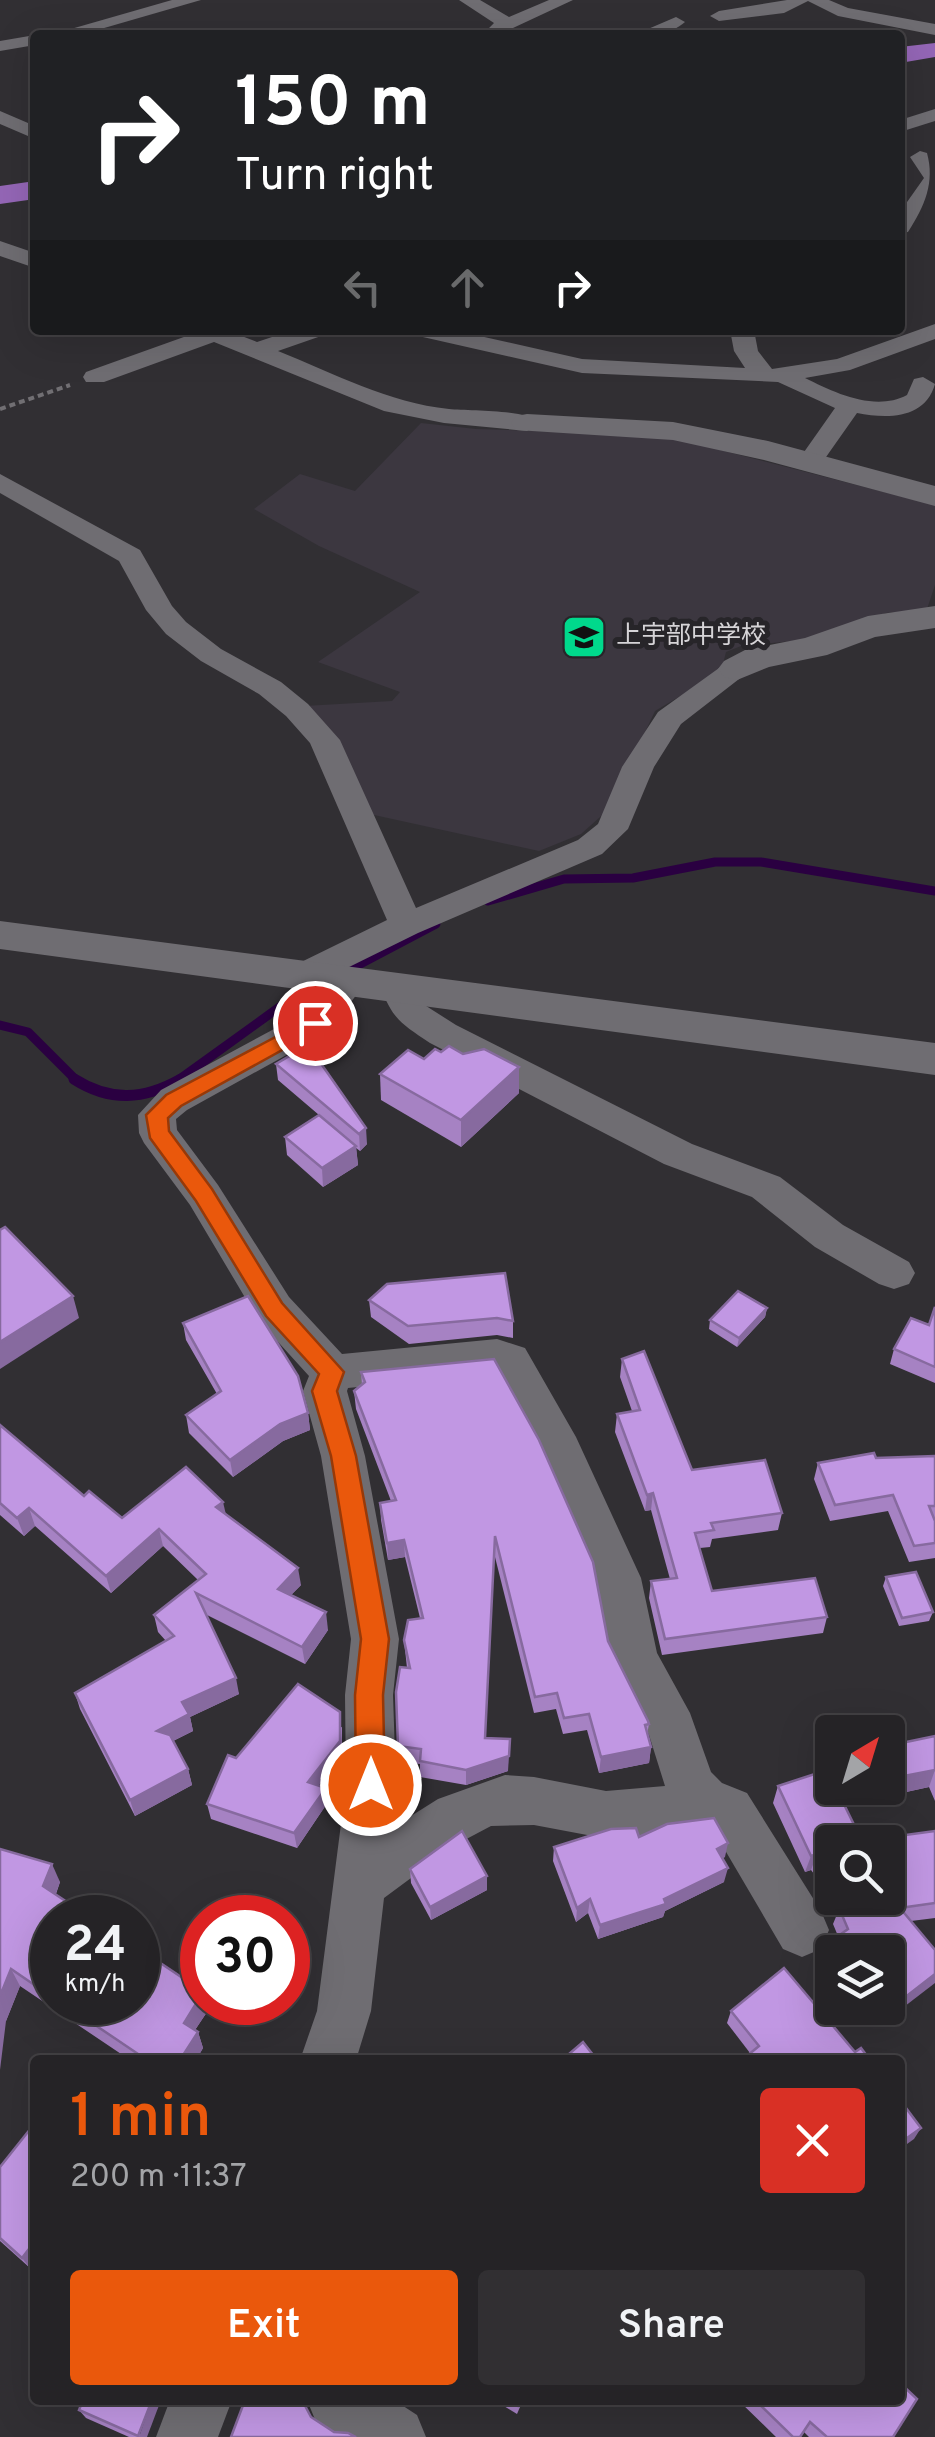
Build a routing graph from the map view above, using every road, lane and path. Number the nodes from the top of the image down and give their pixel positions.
1 (101, 0) edge
2 (192, 0) edge
3 (468, 0) edge
4 (564, 0) edge
5 (800, 0) edge
6 (816, 0) edge
7 (717, 8) edge
8 (139, 22) junction
9 (676, 22) dead end
10 (86, 28) junction
11 (931, 28) edge
12 (507, 29) edge
13 (79, 30) edge
14 (656, 30) edge
15 (30, 41) edge
16 (905, 44) edge
17 (0, 46) edge
18 (935, 50) edge
19 (905, 55) edge
20 (935, 115) edge
21 (0, 117) edge
22 (905, 124) edge
23 (30, 131) edge
24 (918, 154) edge
25 (30, 181) edge
26 (0, 185) edge
27 (30, 191) edge
28 (0, 195) edge
29 (905, 221) edge
30 (0, 248) edge
31 (30, 258) edge
32 (905, 316) edge
33 (935, 330) edge
34 (202, 335) edge
35 (217, 335) edge
36 (301, 335) edge
37 (444, 335) edge
38 (742, 335) edge
39 (254, 351) junction
40 (775, 376) junction
41 (95, 377) joint
42 (924, 384) dead end
43 (0, 398) edge
44 (10, 405) junction
45 (850, 405) junction
46 (0, 408) edge
47 (527, 423) joint
48 (810, 462) junction
49 (0, 482) edge
50 (935, 496) edge
51 (935, 616) edge
52 (737, 669) joint
53 (406, 925) junction
54 (0, 935) edge
55 (304, 975) junction
56 (349, 982) junction
57 (399, 988) junction
58 (935, 1060) edge
59 (894, 1273) dead end
60 (332, 1372) junction
61 (706, 1802) junction
62 (359, 1884) junction
63 (802, 1930) dead end
64 (330, 2055) edge
65 (198, 2405) edge
66 (346, 2405) edge
67 (188, 2437) edge
68 (396, 2437) edge

1 - 8 street
1 - 10 street
2 - 8 street
3 - 12 street
4 - 12 street
5 - 7 street
6 - 11 street
8 - 10 street
9 - 14 street
10 - 13 street
11 - 16 highway
15 - 17 street
18 - 19 highway
20 - 22 street
21 - 23 street
24 - 29 street
25 - 26 highway
27 - 28 highway
30 - 31 street
32 - 33 street
33 - 40 street
34 - 41 street
35 - 39 street
36 - 39 street
37 - 40 street
38 - 40 street
39 - 47 street
40 - 45 street
41 - 44 path
42 - 45 street
43 - 44 path
44 - 46 path
45 - 48 street
47 - 48 street
48 - 50 street
49 - 53 street
51 - 52 street
52 - 53 street
53 - 55 street
54 - 55 street
55 - 56 street
56 - 57 street
56 - 60 street
57 - 58 street
57 - 59 street
60 - 61 street
60 - 62 street
61 - 62 street
61 - 63 street
62 - 64 street
65 - 67 street
66 - 68 street

